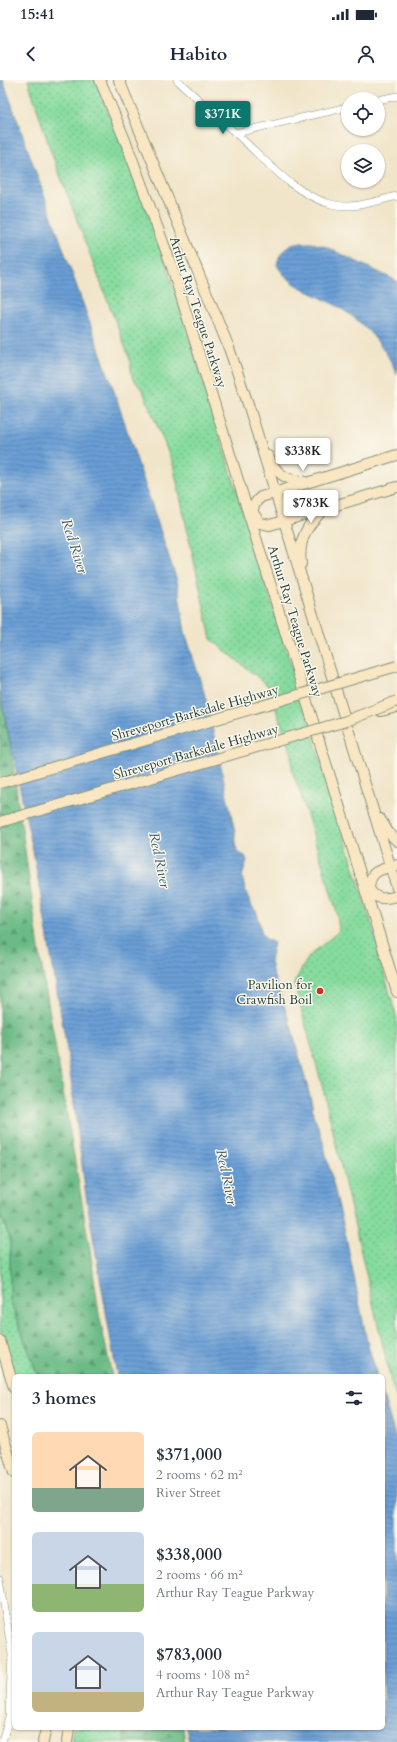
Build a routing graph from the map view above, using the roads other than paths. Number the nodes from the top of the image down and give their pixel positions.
1 (100, 80) edge
2 (119, 80) edge
3 (176, 80) edge
4 (397, 96) edge
5 (385, 99) edge
6 (341, 109) edge
7 (236, 133) junction
8 (397, 196) edge
9 (249, 407) junction
10 (397, 455) edge
11 (312, 480) junction
12 (397, 487) edge
13 (274, 492) junction
14 (244, 499) junction
15 (324, 509) junction
16 (252, 512) junction
17 (283, 522) junction
18 (252, 526) junction
19 (306, 593) junction
20 (397, 666) edge
21 (397, 701) edge
22 (397, 707) edge
23 (346, 721) junction
24 (0, 783) edge
25 (370, 800) junction
26 (0, 822) edge
27 (397, 841) edge
28 (394, 866) edge
29 (361, 876) junction
30 (397, 888) edge
31 (369, 889) junction
32 (397, 896) edge
33 (369, 902) junction
34 (397, 992) edge
35 (0, 1341) edge
36 (12, 1381) edge
37 (0, 1426) edge
38 (12, 1467) edge
39 (0, 1578) edge
40 (46, 1730) edge
41 (69, 1730) edge
42 (2, 1742) edge
43 (43, 1742) edge
44 (67, 1742) edge

1 - 14 street, Arthur Ray Teague Parkway
2 - 9 street, Arthur Ray Teague Parkway
3 - 7 street
4 - 5 street
6 - 7 street
7 - 8 street
9 - 11 street
9 - 13 street, Arthur Ray Teague Parkway
10 - 11 street
11 - 13 street
12 - 15 street
13 - 16 street
13 - 17 street, Arthur Ray Teague Parkway
14 - 16 street
14 - 18 street, Arthur Ray Teague Parkway
15 - 17 street
15 - 19 street
16 - 17 street
16 - 18 street
17 - 19 street, Arthur Ray Teague Parkway
18 - 29 street, Arthur Ray Teague Parkway
19 - 25 street, Arthur Ray Teague Parkway
20 - 24 street, Shreveport-Barksdale Highway, bridge
21 - 23 street, Shreveport Barksdale Highway, bridge
22 - 23 street, bridge
23 - 26 street, Shreveport Barksdale Highway, bridge
25 - 27 street
25 - 28 street, Arthur Ray Teague Parkway
28 - 30 street, Arthur Ray Teague Parkway
28 - 31 street
29 - 31 street
29 - 33 street, Arthur Ray Teague Parkway
31 - 32 street
31 - 33 street
33 - 34 street, Arthur Ray Teague Parkway
35 - 36 street
37 - 38 street
39 - 42 street
40 - 43 street
41 - 44 street

